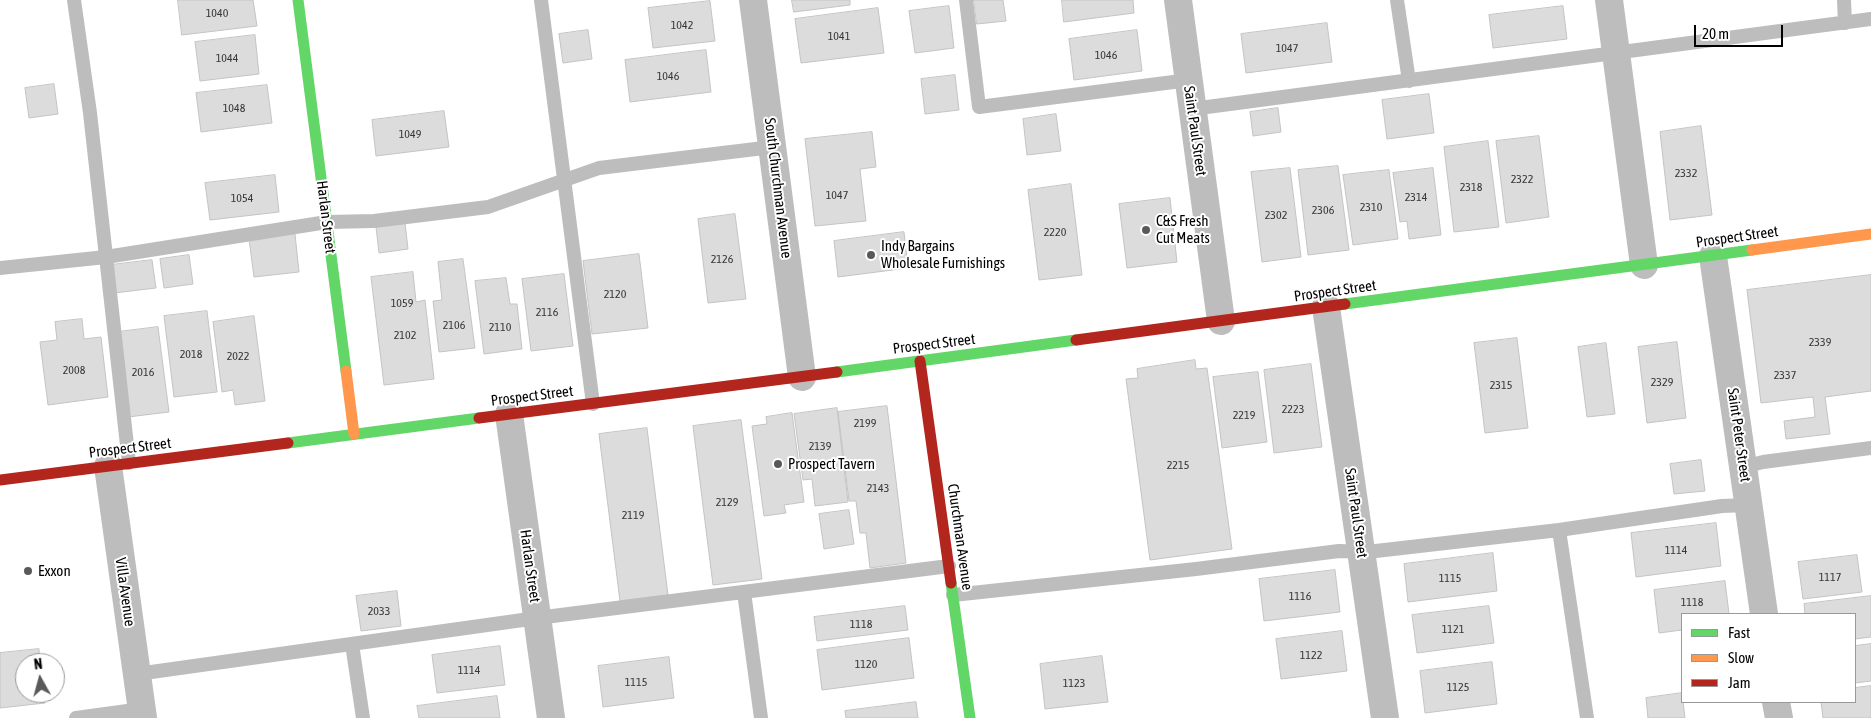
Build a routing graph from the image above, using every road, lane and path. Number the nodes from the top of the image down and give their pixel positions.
1 (74, 0) edge
2 (298, 0) edge
3 (541, 0) edge
4 (753, 0) edge
5 (966, 0) edge
6 (1178, 0) edge
7 (1397, 0) edge
8 (1609, 0) edge
9 (1844, 0) edge
10 (1871, 19) edge
11 (1845, 23) junction
12 (1616, 54) junction
13 (1189, 80) junction
14 (1408, 81) junction
15 (1192, 109) junction
16 (772, 147) junction
17 (564, 180) junction
18 (327, 222) junction
19 (1871, 234) edge
20 (1713, 256) junction
21 (106, 257) junction
22 (1644, 265) junction
23 (0, 268) edge
24 (1326, 307) junction
25 (1220, 321) junction
26 (920, 361) junction
27 (802, 376) junction
28 (593, 404) junction
29 (509, 414) junction
30 (354, 434) junction
31 (1871, 448) edge
32 (118, 464) junction
33 (1743, 467) junction
34 (0, 480) edge
35 (1749, 505) junction
36 (1559, 530) junction
37 (1362, 552) junction
38 (949, 566) junction
39 (744, 592) junction
40 (953, 595) junction
41 (1764, 613) edge
42 (537, 618) junction
43 (352, 644) junction
44 (136, 674) junction
45 (1776, 703) edge
46 (142, 713) edge
47 (76, 718) edge
48 (363, 718) edge
49 (551, 718) edge
50 (762, 718) edge
51 (970, 718) edge
52 (1385, 718) edge
53 (1587, 718) edge
54 (1779, 718) edge

1 - 21 lane
2 - 18 main road, Harlan Street
3 - 17 lane
4 - 16 street, South Churchman Avenue
5 - 13 lane
6 - 13 street, Saint Paul Street
7 - 14 lane
8 - 12 street
9 - 11 lane
10 - 11 lane
11 - 12 lane
12 - 14 lane
12 - 22 street
13 - 15 street, Saint Paul Street
14 - 15 lane
15 - 25 street, Saint Paul Street
16 - 17 lane
16 - 27 street, South Churchman Avenue
17 - 18 lane
17 - 28 lane
18 - 21 lane
18 - 30 main road, Harlan Street
19 - 20 main road, Prospect Street
20 - 22 main road, Prospect Street
20 - 33 street, Saint Peter Street
21 - 23 lane
21 - 32 lane
22 - 24 main road, Prospect Street
24 - 25 main road, Prospect Street
24 - 37 street, Saint Paul Street
25 - 26 main road, Prospect Street
26 - 27 main road, Prospect Street
26 - 38 main road, Churchman Avenue
27 - 28 main road, Prospect Street
28 - 29 main road, Prospect Street
29 - 30 main road, Prospect Street
29 - 42 street, Harlan Street
30 - 32 main road, Prospect Street
31 - 33 lane
32 - 34 main road, Prospect Street
32 - 44 street, Villa Avenue
33 - 35 street, Saint Peter Street
35 - 36 lane
35 - 41 street, Saint Peter Street
36 - 37 lane
36 - 53 lane
37 - 40 lane
37 - 52 street, Saint Paul Street
38 - 39 lane
38 - 40 main road, Churchman Avenue
39 - 42 lane
39 - 50 lane
40 - 51 main road, Churchman Avenue
42 - 43 lane
42 - 49 street, Harlan Street
43 - 44 lane
43 - 48 lane
44 - 46 street, Villa Avenue
45 - 54 street
46 - 47 lane

